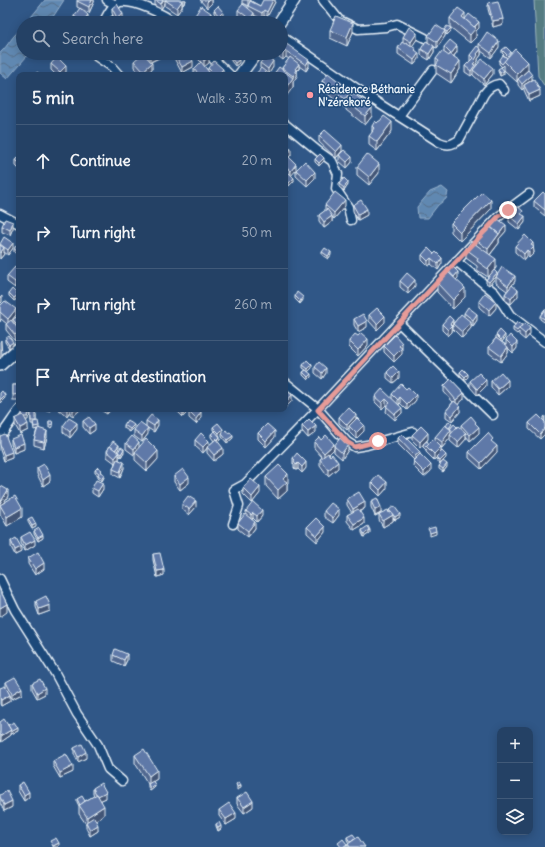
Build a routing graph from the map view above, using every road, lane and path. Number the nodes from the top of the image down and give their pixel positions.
1 (107, 0) edge
2 (294, 0) edge
3 (323, 0) edge
4 (116, 4) junction
5 (107, 16) edge
6 (164, 16) edge
7 (284, 16) edge
8 (425, 38) dead end
9 (288, 41) edge
10 (102, 60) edge
11 (214, 60) edge
12 (251, 60) edge
13 (433, 70) dead end
14 (116, 72) edge
15 (227, 72) edge
16 (242, 72) edge
17 (504, 90) dead end
18 (398, 116) junction
19 (288, 126) edge
20 (529, 194) dead end
21 (0, 214) edge
22 (350, 220) dead end
23 (16, 222) edge
24 (456, 261) junction
25 (399, 323) junction
26 (545, 342) edge
27 (16, 351) edge
28 (0, 365) edge
29 (288, 385) edge
30 (318, 410) junction
31 (17, 412) edge
32 (493, 415) dead end
33 (413, 432) edge
34 (0, 436) edge
35 (233, 524) dead end
36 (0, 579) edge
37 (122, 781) dead end

1 - 4 street
2 - 7 highway
3 - 8 street
4 - 5 street
4 - 6 street
9 - 18 street
10 - 14 street
11 - 15 street
12 - 16 highway
13 - 18 street
17 - 18 street
19 - 22 street
20 - 24 street
21 - 23 street
24 - 25 street
24 - 26 street
25 - 30 street
25 - 32 street
27 - 28 highway
29 - 30 street
30 - 33 street
30 - 35 street
31 - 34 street
36 - 37 street

